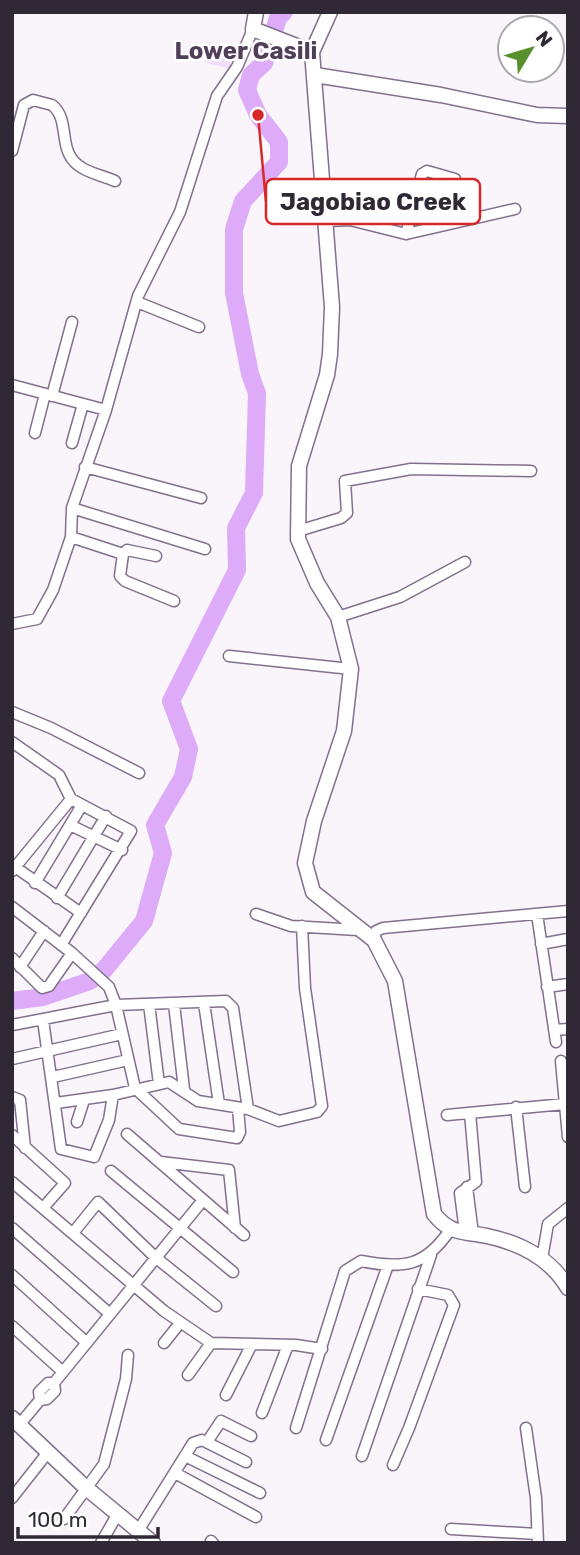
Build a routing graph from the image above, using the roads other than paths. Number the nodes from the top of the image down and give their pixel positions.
1 (256, 12) edge
2 (330, 12) edge
3 (257, 31) junction
4 (312, 52) junction
5 (314, 75) junction
6 (568, 117) edge
7 (12, 150) edge
8 (455, 179) dead end
9 (114, 181) dead end
10 (515, 209) dead end
11 (326, 221) junction
12 (406, 234) junction
13 (137, 302) junction
14 (72, 322) dead end
15 (199, 327) dead end
16 (12, 385) edge
17 (48, 395) junction
18 (83, 404) junction
19 (106, 410) junction
20 (35, 433) dead end
21 (72, 443) dead end
22 (85, 467) junction
23 (531, 471) dead end
24 (201, 498) dead end
25 (72, 508) junction
26 (298, 531) junction
27 (71, 537) junction
28 (205, 549) dead end
29 (123, 554) junction
30 (156, 556) dead end
31 (465, 562) dead end
32 (174, 601) dead end
33 (338, 617) junction
34 (12, 624) edge
35 (229, 656) dead end
36 (351, 669) junction
37 (12, 712) edge
38 (12, 742) edge
39 (139, 773) dead end
40 (71, 799) junction
41 (82, 806) junction
42 (106, 816) junction
43 (70, 825) junction
44 (95, 836) junction
45 (122, 850) junction
46 (13, 869) edge
47 (35, 883) junction
48 (57, 898) junction
49 (12, 907) edge
50 (568, 911) edge
51 (81, 914) junction
52 (256, 914) dead end
53 (537, 914) junction
54 (302, 926) junction
55 (358, 930) junction
56 (44, 931) junction
57 (568, 939) edge
58 (374, 940) junction
59 (541, 944) junction
60 (61, 945) junction
61 (72, 953) junction
62 (12, 958) edge
63 (20, 967) junction
64 (568, 984) edge
65 (547, 987) junction
66 (204, 1003) junction
67 (149, 1004) junction
68 (174, 1004) junction
69 (116, 1005) junction
70 (43, 1020) junction
71 (12, 1025) edge
72 (568, 1029) edge
73 (122, 1034) junction
74 (48, 1052) junction
75 (12, 1059) edge
76 (128, 1060) junction
77 (561, 1061) dead end
78 (53, 1077) junction
79 (159, 1084) junction
80 (135, 1088) junction
81 (184, 1089) junction
82 (113, 1095) junction
83 (12, 1097) edge
84 (84, 1100) junction
85 (56, 1102) junction
86 (219, 1104) junction
87 (565, 1104) junction
88 (516, 1107) junction
89 (243, 1109) junction
90 (470, 1114) junction
91 (447, 1115) dead end
92 (77, 1122) dead end
93 (128, 1134) dead end
94 (12, 1135) edge
95 (568, 1136) edge
96 (25, 1148) junction
97 (160, 1161) junction
98 (111, 1171) dead end
99 (12, 1182) edge
100 (525, 1187) dead end
101 (203, 1200) junction
102 (43, 1208) junction
103 (568, 1208) edge
104 (12, 1228) edge
105 (177, 1228) junction
106 (463, 1232) junction
107 (73, 1233) junction
108 (431, 1255) junction
109 (155, 1257) junction
110 (542, 1259) junction
111 (388, 1265) junction
112 (233, 1272) dead end
113 (12, 1275) edge
114 (566, 1282) edge
115 (132, 1284) junction
116 (418, 1289) junction
117 (216, 1306) dead end
118 (110, 1314) junction
119 (180, 1322) junction
120 (12, 1326) edge
121 (87, 1343) junction
122 (164, 1343) dead end
123 (211, 1343) junction
124 (251, 1344) junction
125 (288, 1345) junction
126 (322, 1349) junction
127 (128, 1355) dead end
128 (63, 1372) junction
129 (188, 1375) dead end
130 (226, 1395) dead end
131 (262, 1413) dead end
132 (16, 1422) edge
133 (296, 1428) dead end
134 (526, 1428) dead end
135 (251, 1436) dead end
136 (326, 1440) dead end
137 (207, 1442) junction
138 (49, 1451) junction
139 (185, 1456) junction
140 (362, 1456) dead end
141 (246, 1462) dead end
142 (393, 1465) dead end
143 (175, 1473) junction
144 (88, 1490) junction
145 (260, 1493) dead end
146 (12, 1498) edge
147 (117, 1515) junction
148 (256, 1517) dead end
149 (64, 1519) dead end
150 (452, 1529) dead end
151 (138, 1531) junction
152 (538, 1538) edge
153 (101, 1543) edge
154 (152, 1543) edge

1 - 3 street
2 - 4 street
3 - 4 street
3 - 13 street
4 - 5 street
5 - 6 street
5 - 11 street
7 - 9 street
8 - 12 street
10 - 12 street
11 - 12 street
11 - 26 street
13 - 15 street
13 - 19 street
14 - 17 street
16 - 17 street
17 - 18 street
17 - 20 street
18 - 19 street
18 - 21 street
19 - 22 street
22 - 24 street
22 - 25 street
23 - 26 street
25 - 27 street
25 - 28 street
26 - 33 street
27 - 29 street
27 - 34 street
29 - 30 street
29 - 32 street
31 - 33 street
33 - 36 street
35 - 36 street
36 - 55 street
37 - 39 street
38 - 40 street
40 - 41 street
40 - 46 street
41 - 42 street
41 - 43 street
42 - 44 street
42 - 45 street
43 - 44 street
43 - 47 street
44 - 45 street
44 - 48 street
45 - 51 street
46 - 47 street
47 - 48 street
48 - 51 street
49 - 56 street
50 - 53 street
51 - 60 street
52 - 54 street
53 - 58 street
53 - 59 street
54 - 55 street
54 - 89 street
55 - 58 street
56 - 60 street
56 - 63 street
57 - 59 street
58 - 106 street
59 - 65 street
60 - 61 street
61 - 63 street
61 - 69 street
62 - 63 street
64 - 65 street
65 - 72 street
66 - 68 street
66 - 86 street
66 - 89 street
67 - 68 street
67 - 69 street
67 - 79 street
68 - 81 street
69 - 70 street
69 - 73 street
70 - 71 street
70 - 74 street
73 - 74 street
73 - 76 street
74 - 75 street
74 - 78 street
76 - 78 street
76 - 80 street
77 - 87 street
78 - 85 street
79 - 80 street
79 - 81 street
80 - 82 street
80 - 89 street
81 - 86 street
82 - 84 street
82 - 85 street
83 - 96 street
84 - 85 street
84 - 92 street
86 - 89 street
87 - 88 street
87 - 95 street
88 - 90 street
88 - 100 street
90 - 91 street
90 - 106 street
93 - 97 street
94 - 96 street
96 - 102 street
97 - 101 street
97 - 101 street
98 - 105 street
99 - 102 street
101 - 105 street
102 - 107 street
103 - 110 street
104 - 118 street
105 - 109 street
105 - 112 street
106 - 108 street
106 - 110 street
107 - 109 street
107 - 115 street
108 - 111 street
108 - 116 street
109 - 115 street
109 - 117 street
110 - 114 street
111 - 126 street
111 - 136 street
113 - 121 street
115 - 118 street
115 - 119 street
116 - 140 street
116 - 142 street
118 - 121 street
119 - 122 street
119 - 123 street
120 - 128 street
121 - 128 street
123 - 124 street
123 - 129 street
124 - 125 street
124 - 130 street
125 - 126 street
125 - 131 street
126 - 133 street
127 - 144 street
128 - 132 street
132 - 138 street
134 - 152 street
135 - 137 street
137 - 139 street
137 - 141 street
138 - 144 street
138 - 146 street
139 - 143 street
139 - 145 street
143 - 148 street
143 - 151 street
144 - 147 street
144 - 149 street
147 - 151 street
147 - 153 street
150 - 152 street
151 - 154 street

